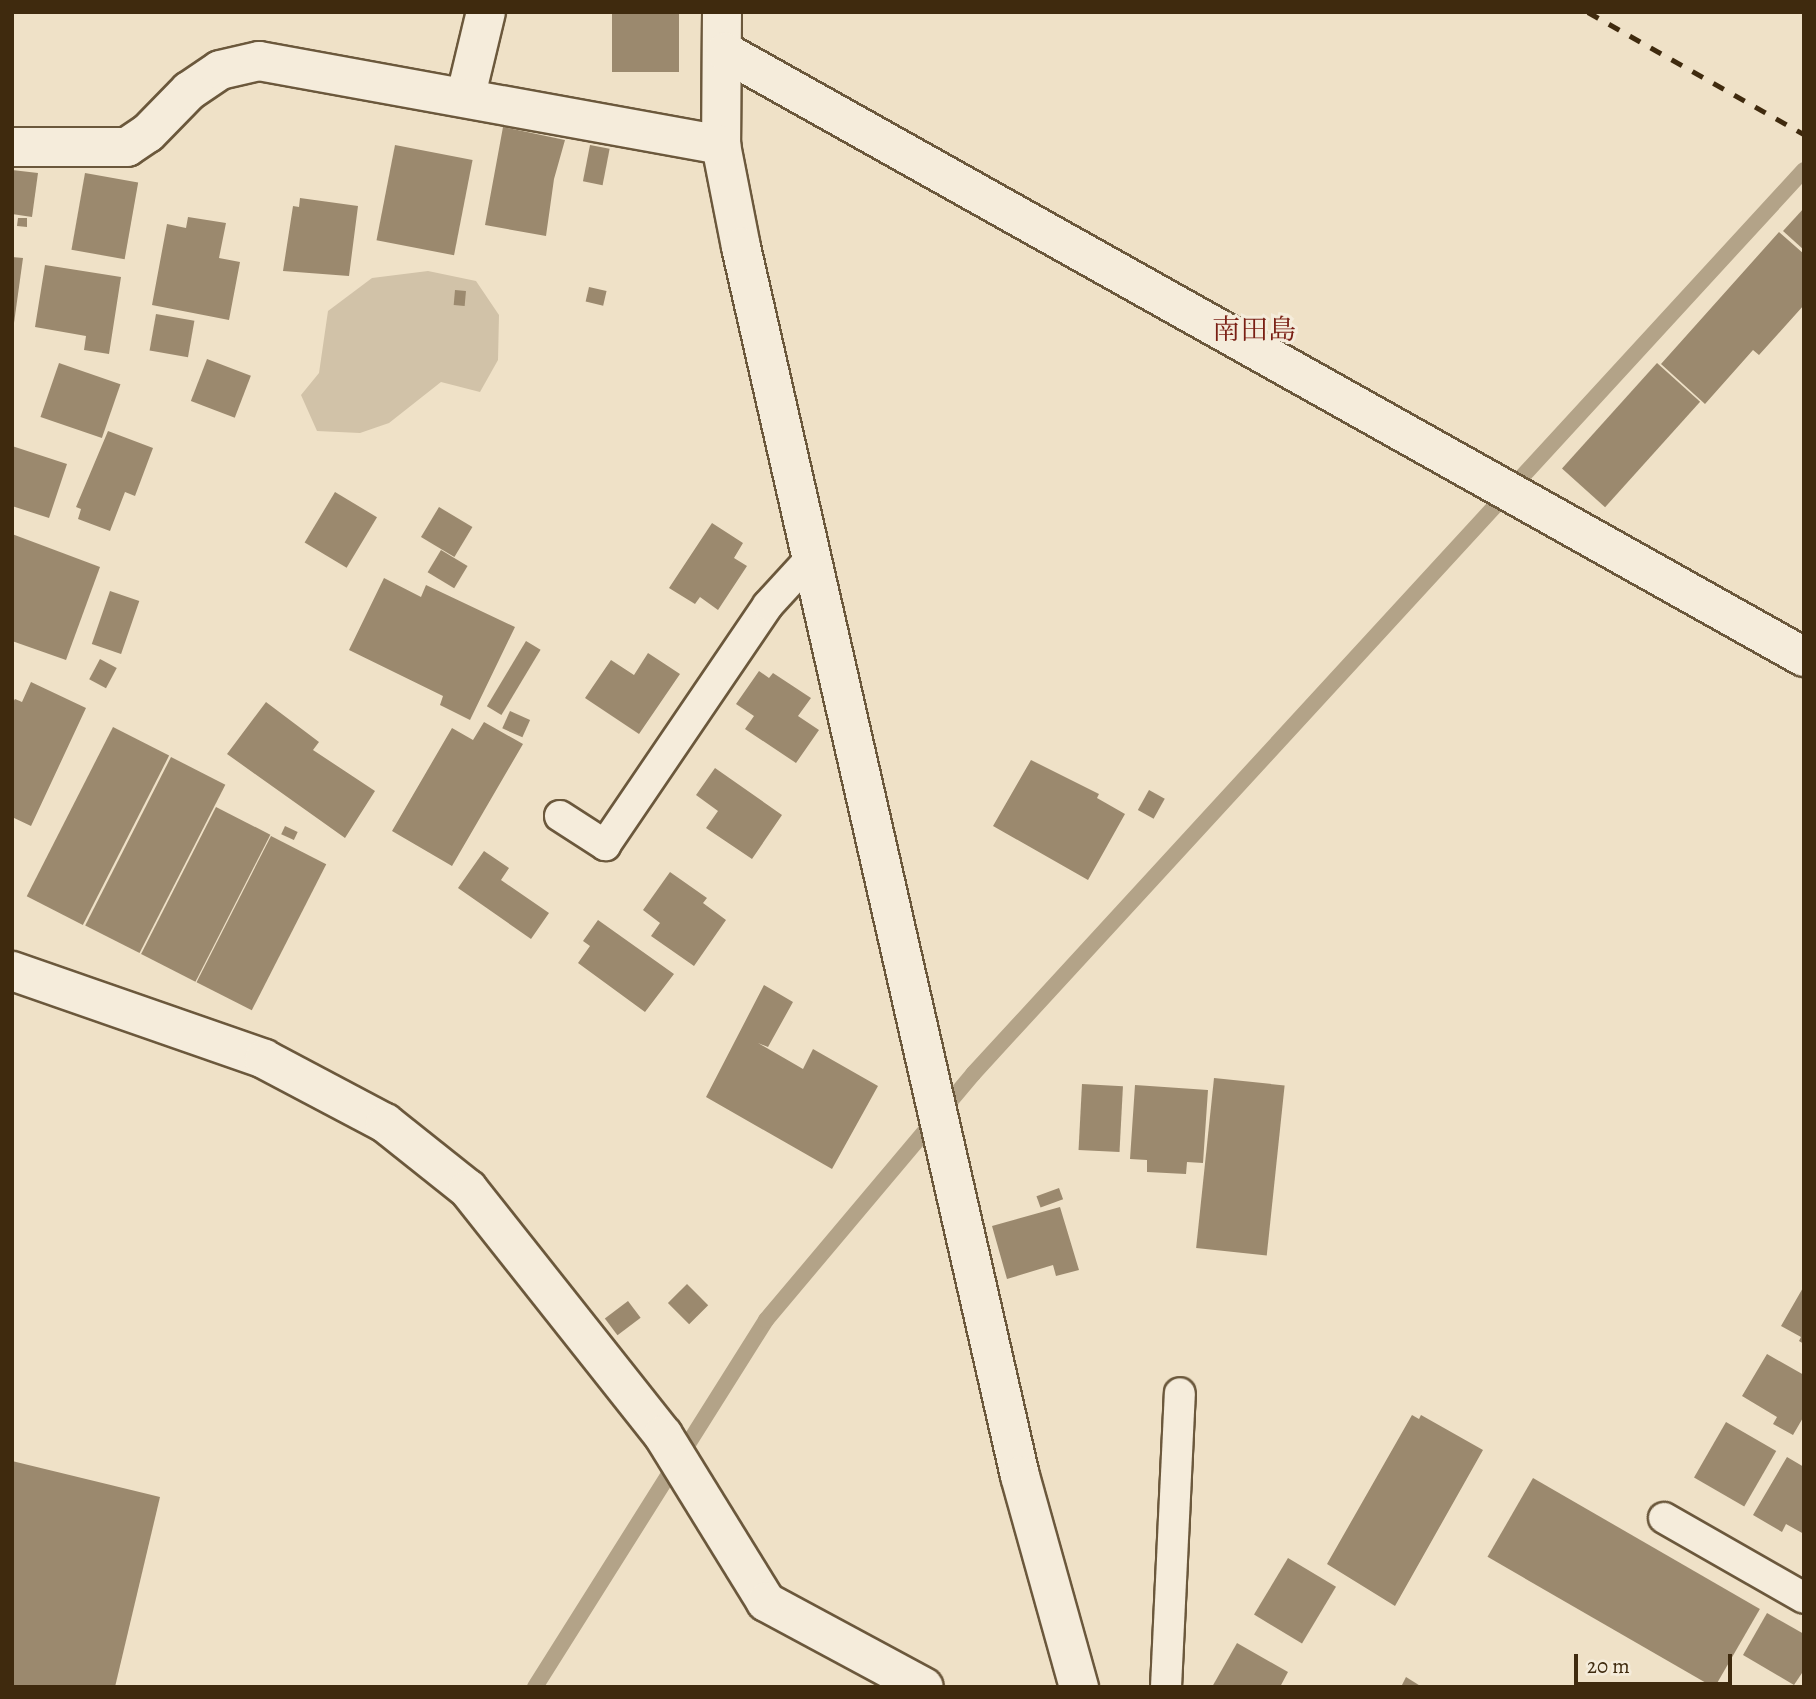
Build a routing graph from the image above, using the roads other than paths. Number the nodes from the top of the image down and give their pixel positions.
1 (486, 12) edge
2 (722, 12) edge
3 (725, 52) junction
4 (466, 95) junction
5 (722, 145) junction
6 (12, 147) edge
7 (812, 557) junction
8 (1804, 657) edge
9 (560, 817) dead end
10 (12, 971) edge
11 (1180, 1393) dead end
12 (1664, 1518) dead end
13 (1804, 1598) edge
14 (924, 1687) edge
15 (1079, 1687) edge
16 (1166, 1687) edge

1 - 4 street
2 - 3 street
3 - 5 street
3 - 8 street
4 - 5 street
4 - 6 street
5 - 7 street
7 - 9 lane
7 - 15 street
10 - 14 street
11 - 16 lane
12 - 13 lane

